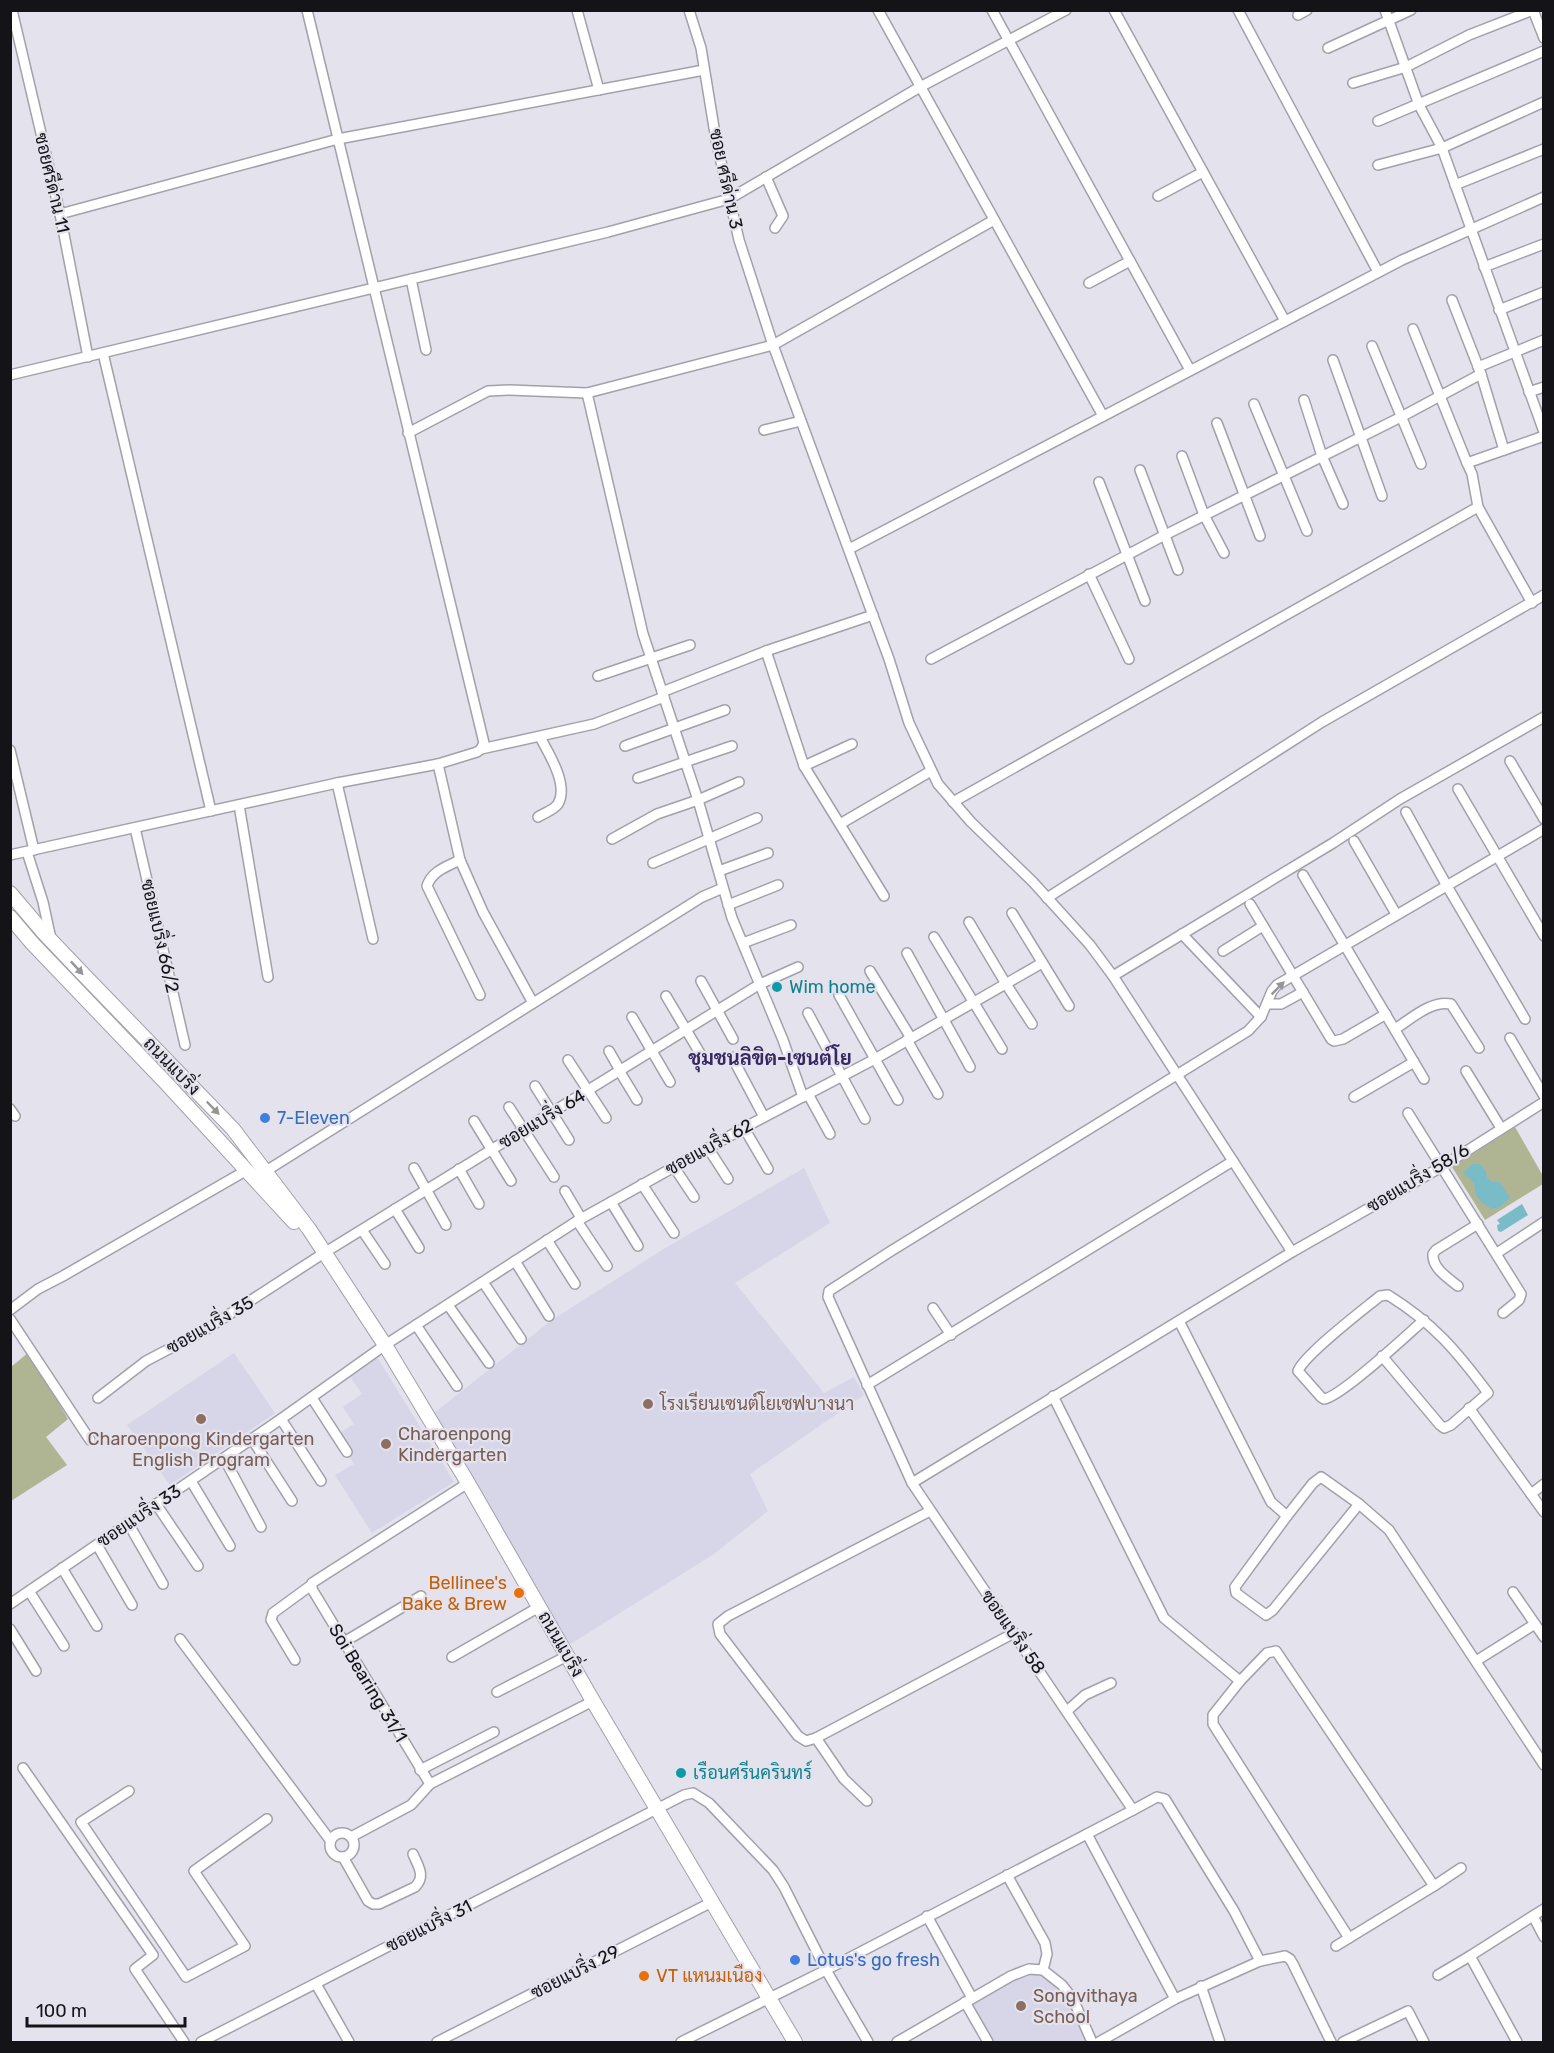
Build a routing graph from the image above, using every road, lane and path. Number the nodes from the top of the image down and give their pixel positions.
1 (308, 10) edge
2 (576, 10) edge
3 (689, 10) edge
4 (878, 10) edge
5 (992, 10) edge
6 (1066, 10) edge
7 (1114, 10) edge
8 (1238, 10) edge
9 (1411, 10) edge
10 (1533, 10) edge
11 (12, 13) edge
12 (1387, 15) edge
13 (1544, 38) edge
14 (1008, 41) junction
15 (1328, 48) dead end
16 (1544, 51) edge
17 (1406, 67) junction
18 (704, 70) junction
19 (1353, 83) dead end
20 (920, 87) junction
21 (599, 90) junction
22 (1544, 102) edge
23 (1419, 105) junction
24 (1378, 121) dead end
25 (338, 139) junction
26 (1442, 148) junction
27 (1544, 148) edge
28 (1378, 165) dead end
29 (1203, 172) junction
30 (766, 177) junction
31 (1455, 185) junction
32 (1158, 196) dead end
33 (1544, 197) edge
34 (729, 199) junction
35 (60, 214) junction
36 (994, 220) junction
37 (775, 228) dead end
38 (1470, 228) junction
39 (1544, 243) edge
40 (1130, 261) junction
41 (1484, 267) junction
42 (1378, 272) junction
43 (411, 279) junction
44 (1089, 283) dead end
45 (373, 288) junction
46 (1544, 292) edge
47 (1452, 300) dead end
48 (1499, 310) junction
49 (1285, 321) junction
50 (1413, 329) dead end
51 (1544, 340) edge
52 (773, 345) junction
53 (1372, 346) dead end
54 (426, 350) dead end
55 (1514, 352) junction
56 (103, 353) junction
57 (88, 357) junction
58 (1333, 360) dead end
59 (1190, 370) junction
60 (1480, 370) junction
61 (10, 375) edge
62 (1544, 387) edge
63 (1529, 392) junction
64 (587, 393) junction
65 (1439, 397) junction
66 (1304, 400) dead end
67 (1254, 404) dead end
68 (1103, 416) junction
69 (1401, 417) junction
70 (801, 421) junction
71 (1217, 423) dead end
72 (764, 430) dead end
73 (408, 433) junction
74 (1544, 434) edge
75 (1359, 436) junction
76 (1504, 450) junction
77 (1182, 456) dead end
78 (1322, 456) junction
79 (1467, 463) junction
80 (1421, 464) dead end
81 (1140, 470) dead end
82 (1283, 475) junction
83 (1099, 482) dead end
84 (1244, 495) junction
85 (1382, 496) dead end
86 (1343, 504) dead end
87 (1478, 507) junction
88 (1204, 515) junction
89 (1307, 531) dead end
90 (1163, 536) junction
91 (1260, 536) dead end
92 (849, 549) junction
93 (1224, 553) dead end
94 (1128, 554) junction
95 (1178, 570) dead end
96 (1089, 574) junction
97 (1544, 595) edge
98 (1145, 601) dead end
99 (1532, 603) junction
100 (873, 615) junction
101 (690, 645) dead end
102 (766, 651) junction
103 (651, 658) junction
104 (931, 658) dead end
105 (1129, 660) dead end
106 (598, 676) dead end
107 (663, 694) junction
108 (724, 710) dead end
109 (1544, 717) edge
110 (674, 728) junction
111 (540, 737) junction
112 (852, 744) dead end
113 (625, 746) dead end
114 (732, 746) dead end
115 (482, 748) junction
116 (10, 750) edge
117 (1510, 761) dead end
118 (686, 763) junction
119 (438, 764) junction
120 (804, 765) junction
121 (931, 771) junction
122 (638, 778) dead end
123 (739, 782) dead end
124 (338, 783) junction
125 (1458, 789) dead end
126 (698, 800) junction
127 (953, 802) junction
128 (239, 805) junction
129 (211, 811) junction
130 (1406, 812) dead end
131 (538, 817) dead end
132 (757, 818) dead end
133 (1544, 819) edge
134 (840, 824) junction
135 (135, 828) junction
136 (1544, 829) edge
137 (709, 838) junction
138 (612, 839) dead end
139 (1354, 842) dead end
140 (31, 851) junction
141 (768, 853) dead end
142 (10, 855) edge
143 (1496, 857) junction
144 (460, 860) junction
145 (653, 863) dead end
146 (718, 871) junction
147 (1303, 875) dead end
148 (778, 885) dead end
149 (1447, 886) junction
150 (723, 888) junction
151 (10, 893) edge
152 (884, 896) dead end
153 (1047, 898) junction
154 (1250, 904) dead end
155 (728, 905) junction
156 (1012, 913) dead end
157 (1396, 914) junction
158 (10, 917) edge
159 (969, 922) dead end
160 (791, 925) dead end
161 (1263, 926) junction
162 (1182, 934) junction
163 (1544, 936) edge
164 (934, 937) dead end
165 (373, 939) dead end
166 (52, 942) junction
167 (742, 943) junction
168 (1345, 945) junction
169 (1222, 951) dead end
170 (907, 953) dead end
171 (1042, 963) junction
172 (798, 967) dead end
173 (870, 971) dead end
174 (1113, 976) junction
175 (1293, 976) junction
176 (268, 977) dead end
177 (701, 981) dead end
178 (1006, 984) junction
179 (760, 985) junction
180 (1303, 992) junction
181 (480, 995) dead end
182 (839, 995) dead end
183 (666, 996) dead end
184 (974, 1002) junction
185 (533, 1003) junction
186 (1268, 1004) junction
187 (1069, 1006) dead end
188 (718, 1011) junction
189 (808, 1013) dead end
190 (1386, 1014) junction
191 (632, 1017) dead end
192 (1261, 1017) junction
193 (1525, 1019) dead end
194 (943, 1020) junction
195 (1032, 1024) dead end
196 (1395, 1029) junction
197 (687, 1031) junction
198 (1510, 1038) dead end
199 (733, 1039) dead end
200 (909, 1039) junction
201 (185, 1045) dead end
202 (1479, 1048) dead end
203 (1002, 1049) dead end
204 (609, 1051) dead end
205 (652, 1052) junction
206 (732, 1057) dead end
207 (875, 1059) junction
208 (568, 1060) dead end
209 (704, 1060) dead end
210 (1414, 1062) junction
211 (970, 1067) dead end
212 (1466, 1071) dead end
213 (621, 1072) junction
214 (1176, 1074) junction
215 (842, 1076) junction
216 (1424, 1079) dead end
217 (670, 1082) dead end
218 (535, 1086) dead end
219 (589, 1091) junction
220 (938, 1094) dead end
221 (805, 1096) junction
222 (1544, 1096) edge
223 (1354, 1097) dead end
224 (637, 1100) dead end
225 (898, 1100) dead end
226 (1544, 1102) edge
227 (509, 1107) dead end
228 (552, 1113) junction
229 (1408, 1113) dead end
230 (764, 1117) junction
231 (606, 1118) dead end
232 (865, 1119) dead end
233 (474, 1121) dead end
234 (744, 1128) junction
235 (1501, 1128) junction
236 (523, 1130) junction
237 (830, 1134) dead end
238 (569, 1140) dead end
239 (708, 1148) junction
240 (492, 1150) junction
241 (1233, 1161) junction
242 (1443, 1166) junction
243 (674, 1167) junction
244 (414, 1168) dead end
245 (459, 1169) junction
246 (768, 1169) dead end
247 (247, 1170) junction
248 (266, 1171) junction
249 (554, 1177) dead end
250 (728, 1179) dead end
251 (511, 1181) dead end
252 (642, 1184) junction
253 (426, 1190) junction
254 (566, 1191) dead end
255 (694, 1197) dead end
256 (611, 1202) junction
257 (479, 1204) dead end
258 (395, 1209) junction
259 (579, 1220) junction
260 (1544, 1222) edge
261 (1478, 1224) junction
262 (446, 1225) dead end
263 (362, 1230) junction
264 (674, 1233) dead end
265 (547, 1240) junction
266 (638, 1246) dead end
267 (419, 1248) dead end
268 (323, 1251) junction
269 (1292, 1252) junction
270 (1497, 1253) junction
271 (515, 1261) junction
272 (385, 1264) dead end
273 (607, 1266) dead end
274 (483, 1282) junction
275 (575, 1284) dead end
276 (1458, 1286) dead end
277 (448, 1305) junction
278 (933, 1308) dead end
279 (10, 1310) edge
280 (1503, 1313) dead end
281 (549, 1316) dead end
282 (10, 1319) edge
283 (1425, 1320) junction
284 (1179, 1321) junction
285 (416, 1325) junction
286 (951, 1335) junction
287 (521, 1339) dead end
288 (385, 1345) junction
289 (1382, 1356) junction
290 (489, 1363) dead end
291 (867, 1385) junction
292 (457, 1386) dead end
293 (1053, 1396) junction
294 (98, 1398) dead end
295 (312, 1398) junction
296 (1469, 1408) junction
297 (281, 1419) junction
298 (252, 1439) junction
299 (90, 1440) dead end
300 (347, 1452) dead end
301 (224, 1458) junction
302 (191, 1481) junction
303 (321, 1481) dead end
304 (468, 1483) junction
305 (912, 1483) junction
306 (1544, 1484) edge
307 (1531, 1494) junction
308 (292, 1501) dead end
309 (156, 1504) junction
310 (1359, 1504) junction
311 (930, 1511) junction
312 (1544, 1512) edge
313 (1287, 1516) junction
314 (128, 1523) junction
315 (261, 1527) dead end
316 (97, 1545) junction
317 (230, 1546) dead end
318 (198, 1566) dead end
319 (62, 1569) junction
320 (163, 1584) dead end
321 (310, 1586) junction
322 (29, 1591) junction
323 (1513, 1592) dead end
324 (421, 1596) dead end
325 (10, 1604) edge
326 (132, 1605) dead end
327 (539, 1607) junction
328 (1535, 1624) junction
329 (97, 1626) dead end
330 (10, 1629) edge
331 (1014, 1633) junction
332 (1544, 1637) edge
333 (180, 1639) dead end
334 (344, 1642) junction
335 (64, 1646) dead end
336 (567, 1656) junction
337 (452, 1657) dead end
338 (295, 1660) dead end
339 (1476, 1661) junction
340 (36, 1671) dead end
341 (1240, 1681) junction
342 (1111, 1683) dead end
343 (497, 1692) dead end
344 (593, 1701) junction
345 (1067, 1711) junction
346 (495, 1732) dead end
347 (816, 1738) junction
348 (1544, 1765) edge
349 (23, 1768) dead end
350 (420, 1770) junction
351 (430, 1784) junction
352 (129, 1791) dead end
353 (867, 1801) dead end
354 (657, 1809) junction
355 (1133, 1810) junction
356 (267, 1819) dead end
357 (1087, 1834) junction
358 (351, 1837) junction
359 (330, 1840) junction
360 (412, 1854) dead end
361 (343, 1857) junction
362 (1461, 1868) dead end
363 (1007, 1875) junction
364 (1434, 1886) junction
365 (712, 1902) junction
366 (1544, 1909) edge
367 (1533, 1916) junction
368 (927, 1917) junction
369 (1544, 1937) edge
370 (1350, 1938) junction
371 (1336, 1946) dead end
372 (1470, 1956) junction
373 (1260, 1961) junction
374 (825, 1970) junction
375 (1043, 1970) junction
376 (1438, 1975) dead end
377 (316, 1984) junction
378 (1201, 1986) junction
379 (770, 1999) junction
380 (1175, 1999) junction
381 (968, 2000) junction
382 (1418, 2005) dead end
383 (1408, 2011) junction
384 (184, 2043) edge
385 (201, 2043) edge
386 (349, 2043) edge
387 (437, 2043) edge
388 (681, 2043) edge
389 (795, 2043) edge
390 (868, 2043) edge
391 (897, 2043) edge
392 (988, 2043) edge
393 (1092, 2043) edge
394 (1099, 2043) edge
395 (1220, 2043) edge
396 (1331, 2043) edge
397 (1343, 2043) edge
398 (1424, 2043) edge
399 (1517, 2043) edge

1 - 25 street
2 - 21 street
3 - 18 street, ซอย ศรีด่าน 3
4 - 20 street
5 - 14 street
6 - 14 street
7 - 29 street
8 - 42 street
9 - 12 street
10 - 13 street
10 - 17 street
11 - 35 street, ซอยศรีด่าน 11
12 - 15 street
12 - 17 street
14 - 20 street
14 - 40 street
16 - 23 street
17 - 19 street
17 - 23 street
18 - 21 street
18 - 34 street, ซอย ศรีด่าน 3
20 - 30 street
20 - 36 street
21 - 25 street
22 - 26 street
23 - 24 street
23 - 26 street
25 - 35 street
25 - 45 street
26 - 28 street
26 - 31 street
27 - 31 street
29 - 32 street
29 - 49 street
30 - 34 street
30 - 37 street
31 - 38 street
33 - 38 street
34 - 43 street
34 - 52 street, ซอย ศรีด่าน 3
35 - 57 street, ซอยศรีด่าน 11
36 - 52 street
36 - 68 street
38 - 41 street
38 - 42 street
39 - 41 street
40 - 44 street
40 - 59 street
41 - 48 street
42 - 49 street
43 - 45 street
43 - 54 street
45 - 56 street
45 - 73 street
46 - 48 street
47 - 60 street
48 - 55 street
49 - 59 street
50 - 65 street
51 - 55 street
52 - 64 street
52 - 70 street, ซอย ศรีด่าน 3
53 - 69 street
55 - 60 street
55 - 63 street
56 - 57 street
56 - 129 street
57 - 61 street
58 - 75 street
59 - 68 street
60 - 65 street
60 - 76 street
62 - 63 street
63 - 74 street
64 - 73 street
64 - 103 street
65 - 69 street
65 - 79 street
66 - 78 street
67 - 82 street
68 - 92 street
69 - 75 street
69 - 80 street
70 - 72 street
70 - 92 street, ซอย ศรีด่าน 3
71 - 84 street
73 - 115 street
74 - 76 street
75 - 78 street
75 - 85 street
76 - 79 street
77 - 88 street
78 - 82 street
78 - 86 street
79 - 87 street
81 - 90 street
82 - 84 street
82 - 89 street
83 - 94 street
84 - 88 street
84 - 91 street
87 - 99 street
87 - 127 street
88 - 90 street
88 - 93 street
90 - 94 street
90 - 95 street
92 - 100 street, ซอย ศรีด่าน 3
94 - 96 street
94 - 98 street
96 - 104 street
96 - 105 street
97 - 99 street
99 - 153 street
100 - 102 street
100 - 121 street, ซอย ศรีด่าน 3
101 - 103 street
102 - 107 street
102 - 120 street
103 - 106 street
103 - 107 street
107 - 110 street
107 - 111 street
108 - 110 street
109 - 162 street
110 - 113 street
110 - 118 street
111 - 115 street
111 - 131 street
112 - 120 street
114 - 118 street
115 - 119 street
116 - 140 street
117 - 133 street
118 - 122 street
118 - 126 street
119 - 124 street
119 - 144 street
120 - 134 street
121 - 127 street, ซอย ศรีด่าน 3
121 - 134 street
123 - 126 street
124 - 128 street
124 - 165 street
125 - 143 street
126 - 137 street
126 - 138 street
127 - 153 street, ซอย ศรีด่าน 3
128 - 129 street
128 - 176 street
129 - 135 street
130 - 149 street
132 - 137 street
134 - 152 street
135 - 140 street
135 - 201 street, ซอยแบริ่ง 66/2
136 - 143 street
137 - 145 street
137 - 146 street
139 - 157 street
140 - 142 street
140 - 166 street
141 - 146 street
143 - 149 street
143 - 163 street
144 - 181 street
144 - 185 street
146 - 150 street
147 - 168 street
148 - 155 street
149 - 157 street
149 - 193 street
150 - 155 street
150 - 185 street
151 - 166 main road, ถนนแบริ่ง
153 - 174 street, ซอย ศรีด่าน 3
154 - 161 street
155 - 167 street
156 - 171 street
157 - 168 street
158 - 247 main road, ถนนแบริ่ง
159 - 178 street
160 - 167 street
161 - 169 street
161 - 175 street
162 - 174 street
162 - 192 street
164 - 184 street
166 -> 248 main road, ถนนแบริ่ง
167 - 179 street
168 - 175 street
168 - 190 street
170 - 194 street
171 - 178 street, ซอยแบริ่ง 62
171 - 187 street
172 - 179 street, ซอยแบริ่ง 64
173 - 200 street
174 - 214 street, ซอย ศรีด่าน 3
175 - 180 street
186 -> 175 street
177 - 188 street
178 - 184 street, ซอยแบริ่ง 62
178 - 195 street
179 - 188 street, ซอยแบริ่ง 64
179 - 221 street
180 - 186 street
180 - 190 street
182 - 207 street
183 - 197 street
184 - 194 street, ซอยแบริ่ง 62
184 - 203 street
185 - 248 street
186 - 192 street
188 - 197 street, ซอยแบริ่ง 64
188 - 199 street
189 - 215 street
190 - 196 street
191 - 205 street
192 - 214 street
194 - 200 street, ซอยแบริ่ง 62
194 - 211 street
196 - 202 street
196 - 210 street
197 - 205 street, ซอยแบริ่ง 64
197 - 209 street
198 - 222 street
200 - 207 street, ซอยแบริ่ง 62
200 - 220 street
204 - 213 street
205 - 213 street, ซอยแบริ่ง 64
205 - 217 street
206 - 230 street
207 - 215 street, ซอยแบริ่ง 62
207 - 225 street
208 - 219 street
210 - 216 street
210 - 223 street
212 - 235 street
213 - 219 street, ซอยแบริ่ง 64
213 - 224 street
214 - 241 street, ซอย ศรีด่าน 3
214 - 291 street, ซอยแบริ่ง 58
215 - 221 street, ซอยแบริ่ง 62
215 - 232 street
218 - 228 street
219 - 228 street, ซอยแบริ่ง 64
219 - 231 street
221 - 230 street, ซอยแบริ่ง 62
221 - 237 street
226 - 235 street, ซอยแบริ่ง 58/6
227 - 236 street
228 - 236 street, ซอยแบริ่ง 64
228 - 238 street
229 - 242 street
230 - 234 street, ซอยแบริ่ง 62
233 - 240 street
234 - 239 street, ซอยแบริ่ง 62
234 - 246 street
235 - 242 street, ซอยแบริ่ง 58/6
236 - 240 street, ซอยแบริ่ง 64
236 - 249 street
239 - 243 street, ซอยแบริ่ง 62
239 - 250 street
240 - 245 street, ซอยแบริ่ง 64
240 - 251 street
241 - 269 street, ซอย ศรีด่าน 3
241 - 286 street
242 - 261 street
242 - 269 street, ซอยแบริ่ง 58/6
243 - 252 street, ซอยแบริ่ง 62
243 - 255 street
244 - 253 street
245 - 253 street, ซอยแบริ่ง 64
245 - 257 street
247 - 268 main road, ถนนแบริ่ง
247 - 279 street
248 - 268 main road, ถนนแบริ่ง
252 - 256 street, ซอยแบริ่ง 62
252 - 264 street
253 - 258 street, ซอยแบริ่ง 64
253 - 262 street
254 - 259 street
256 - 259 street, ซอยแบริ่ง 62
256 - 266 street
258 - 263 street, ซอยแบริ่ง 64
258 - 267 street
259 - 265 street, ซอยแบริ่ง 62
259 - 273 street
260 - 270 street
261 - 270 street
261 - 276 street
263 - 268 street, ซอยแบริ่ง 64
263 - 272 street
265 - 271 street, ซอยแบริ่ง 62
265 - 275 street
268 - 288 main road, ถนนแบริ่ง
268 - 294 street, ซอยแบริ่ง 35
269 - 284 street
270 - 280 street
271 - 274 street, ซอยแบริ่ง 62
271 - 281 street
274 - 277 street, ซอยแบริ่ง 62
274 - 287 street
277 - 285 street, ซอยแบริ่ง 62
277 - 290 street
278 - 286 street
282 - 299 street
283 - 289 street
283 - 289 street
283 - 296 street
284 - 293 street
284 - 313 street
285 - 288 street, ซอยแบริ่ง 62
285 - 292 street
286 - 291 street
288 - 295 street, ซอยแบริ่ง 33
288 - 304 main road, ถนนแบริ่ง
289 - 296 street
291 - 305 street, ซอยแบริ่ง 58
293 - 305 street
293 - 341 street
295 - 297 street, ซอยแบริ่ง 33
295 - 300 street
296 - 307 street
297 - 298 street, ซอยแบริ่ง 33
297 - 303 street
298 - 301 street, ซอยแบริ่ง 33
298 - 308 street
301 - 302 street, ซอยแบริ่ง 33
301 - 315 street
302 - 309 street, ซอยแบริ่ง 33
302 - 317 street
304 - 321 street
304 - 327 main road, ถนนแบริ่ง
305 - 311 street, ซอยแบริ่ง 58
306 - 307 street
307 - 312 street
309 - 314 street, ซอยแบริ่ง 33
309 - 318 street
310 - 313 street
310 - 313 street
310 - 339 street
311 - 331 street, ซอยแบริ่ง 58
311 - 347 street
314 - 316 street, ซอยแบริ่ง 33
314 - 320 street
316 - 319 street, ซอยแบริ่ง 33
316 - 326 street
319 - 322 street, ซอยแบริ่ง 33
319 - 329 street
321 - 334 street, Soi Bearing 31/1
321 - 338 street
322 - 325 street, ซอยแบริ่ง 33
322 - 335 street
323 - 328 street
324 - 334 street
327 - 336 main road, ถนนแบริ่ง
327 - 337 street
328 - 332 street
328 - 339 street
330 - 340 street
331 - 345 street, ซอยแบริ่ง 58
331 - 347 street
333 - 359 street
334 - 350 street, Soi Bearing 31/1
336 - 343 street
336 - 344 main road, ถนนแบริ่ง
339 - 348 street
341 - 364 street
341 - 370 street
342 - 345 street
344 - 351 street
344 - 354 main road, ถนนแบริ่ง
345 - 355 street, ซอยแบริ่ง 58
346 - 350 street
347 - 353 street
349 - 384 street
350 - 351 street, Soi Bearing 31/1
351 - 358 street
352 - 356 street
354 - 365 main road, ถนนแบริ่ง
354 - 374 street, ซอยแบริ่ง 31
354 - 377 street, ซอยแบริ่ง 31
355 - 357 street
355 - 373 street
357 - 363 street
357 - 380 street
358 - 359 street
358 - 361 street
359 - 361 street
360 - 361 street
362 - 364 street
363 - 368 street
363 - 375 street
364 - 370 street
365 - 379 main road, ถนนแบริ่ง
365 - 387 street, ซอยแบริ่ง 29
366 - 367 street
367 - 369 street
367 - 372 street
368 - 374 street
368 - 381 street
370 - 371 street
372 - 376 street
372 - 399 street
373 - 378 street
373 - 396 street
374 - 379 street
374 - 390 street
375 - 381 street
375 - 393 street
377 - 385 street, ซอยแบริ่ง 31
377 - 386 street
378 - 380 street
378 - 395 street
379 - 388 street
379 - 389 main road, ถนนแบริ่ง
380 - 394 street
381 - 391 street
381 - 392 street
382 - 383 street
383 - 397 street
383 - 398 street

